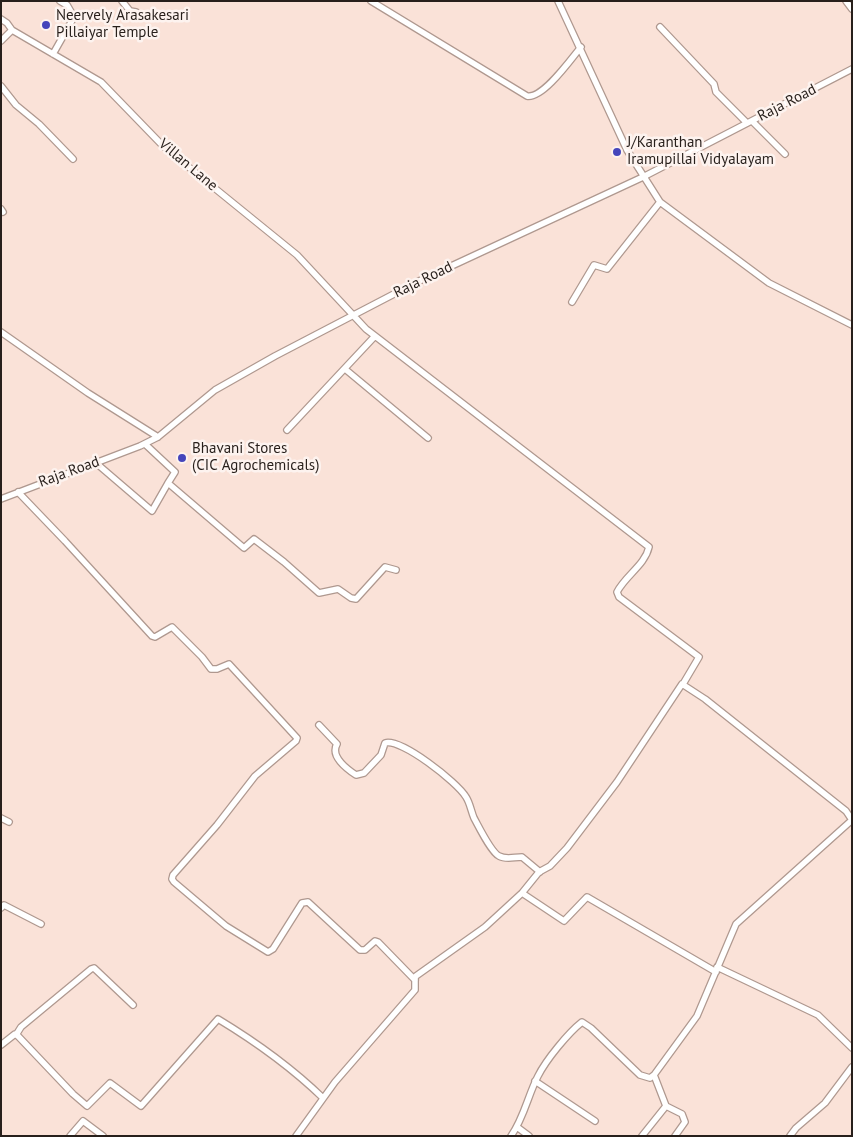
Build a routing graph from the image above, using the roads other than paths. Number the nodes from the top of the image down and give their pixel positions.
1 (60, 1) edge
2 (122, 1) edge
3 (372, 1) edge
4 (558, 1) edge
5 (846, 1) edge
6 (852, 9) edge
7 (136, 12) dead end
8 (1, 19) edge
9 (660, 27) dead end
10 (12, 30) junction
11 (1, 41) edge
12 (581, 47) junction
13 (53, 54) junction
14 (852, 69) edge
15 (1, 86) edge
16 (750, 122) junction
17 (785, 154) dead end
18 (73, 159) dead end
19 (643, 177) junction
20 (660, 202) junction
21 (572, 302) dead end
22 (352, 316) junction
23 (852, 325) edge
24 (1, 332) edge
25 (376, 336) junction
26 (345, 369) junction
27 (287, 430) dead end
28 (158, 437) junction
29 (428, 438) dead end
30 (145, 444) junction
31 (96, 462) junction
32 (168, 483) junction
33 (18, 492) junction
34 (1, 498) edge
35 (396, 570) dead end
36 (683, 684) junction
37 (319, 725) dead end
38 (1, 818) edge
39 (852, 820) edge
40 (9, 822) dead end
41 (540, 872) junction
42 (522, 894) junction
43 (1, 908) edge
44 (42, 924) dead end
45 (716, 969) junction
46 (415, 980) junction
47 (133, 1006) dead end
48 (16, 1035) junction
49 (1, 1045) edge
50 (852, 1048) edge
51 (852, 1067) edge
52 (654, 1075) junction
53 (536, 1081) junction
54 (324, 1098) junction
55 (666, 1106) junction
56 (595, 1121) dead end
57 (517, 1127) junction
58 (70, 1136) edge
59 (103, 1136) edge
60 (296, 1136) edge
61 (511, 1136) edge
62 (529, 1136) edge
63 (642, 1136) edge
64 (675, 1136) edge
65 (790, 1136) edge

1 - 13 street
2 - 7 street
3 - 12 street
4 - 12 street
5 - 6 street
8 - 10 street, Villan Lane
9 - 16 street
10 - 11 street
10 - 13 street, Villan Lane
12 - 19 street
13 - 22 street, Villan Lane
14 - 16 street, Raja Road
15 - 18 street
16 - 17 street
16 - 19 street, Raja Road
19 - 20 street
19 - 22 street, Raja Road
20 - 21 street
20 - 23 street
22 - 25 street, Villan Lane
22 - 28 street, Raja Road
24 - 28 street
25 - 26 street
25 - 36 street, Villan Lane
26 - 27 street
26 - 29 street
28 - 30 street, Raja Road
30 - 31 street, Raja Road
30 - 32 street
31 - 32 street
31 - 33 street, Raja Road
32 - 35 street
33 - 34 street, Raja Road
33 - 46 street
36 - 39 street
36 - 41 street
37 - 41 street
38 - 40 street
39 - 45 street
41 - 42 street
42 - 45 street
42 - 46 street
43 - 44 street
45 - 50 street
45 - 52 street
46 - 54 street
47 - 48 street
48 - 49 street
48 - 54 street
51 - 65 street
52 - 53 street
52 - 55 street
53 - 56 street
53 - 57 street
54 - 60 street
55 - 63 street
55 - 64 street
57 - 61 street
57 - 62 street
58 - 59 street

